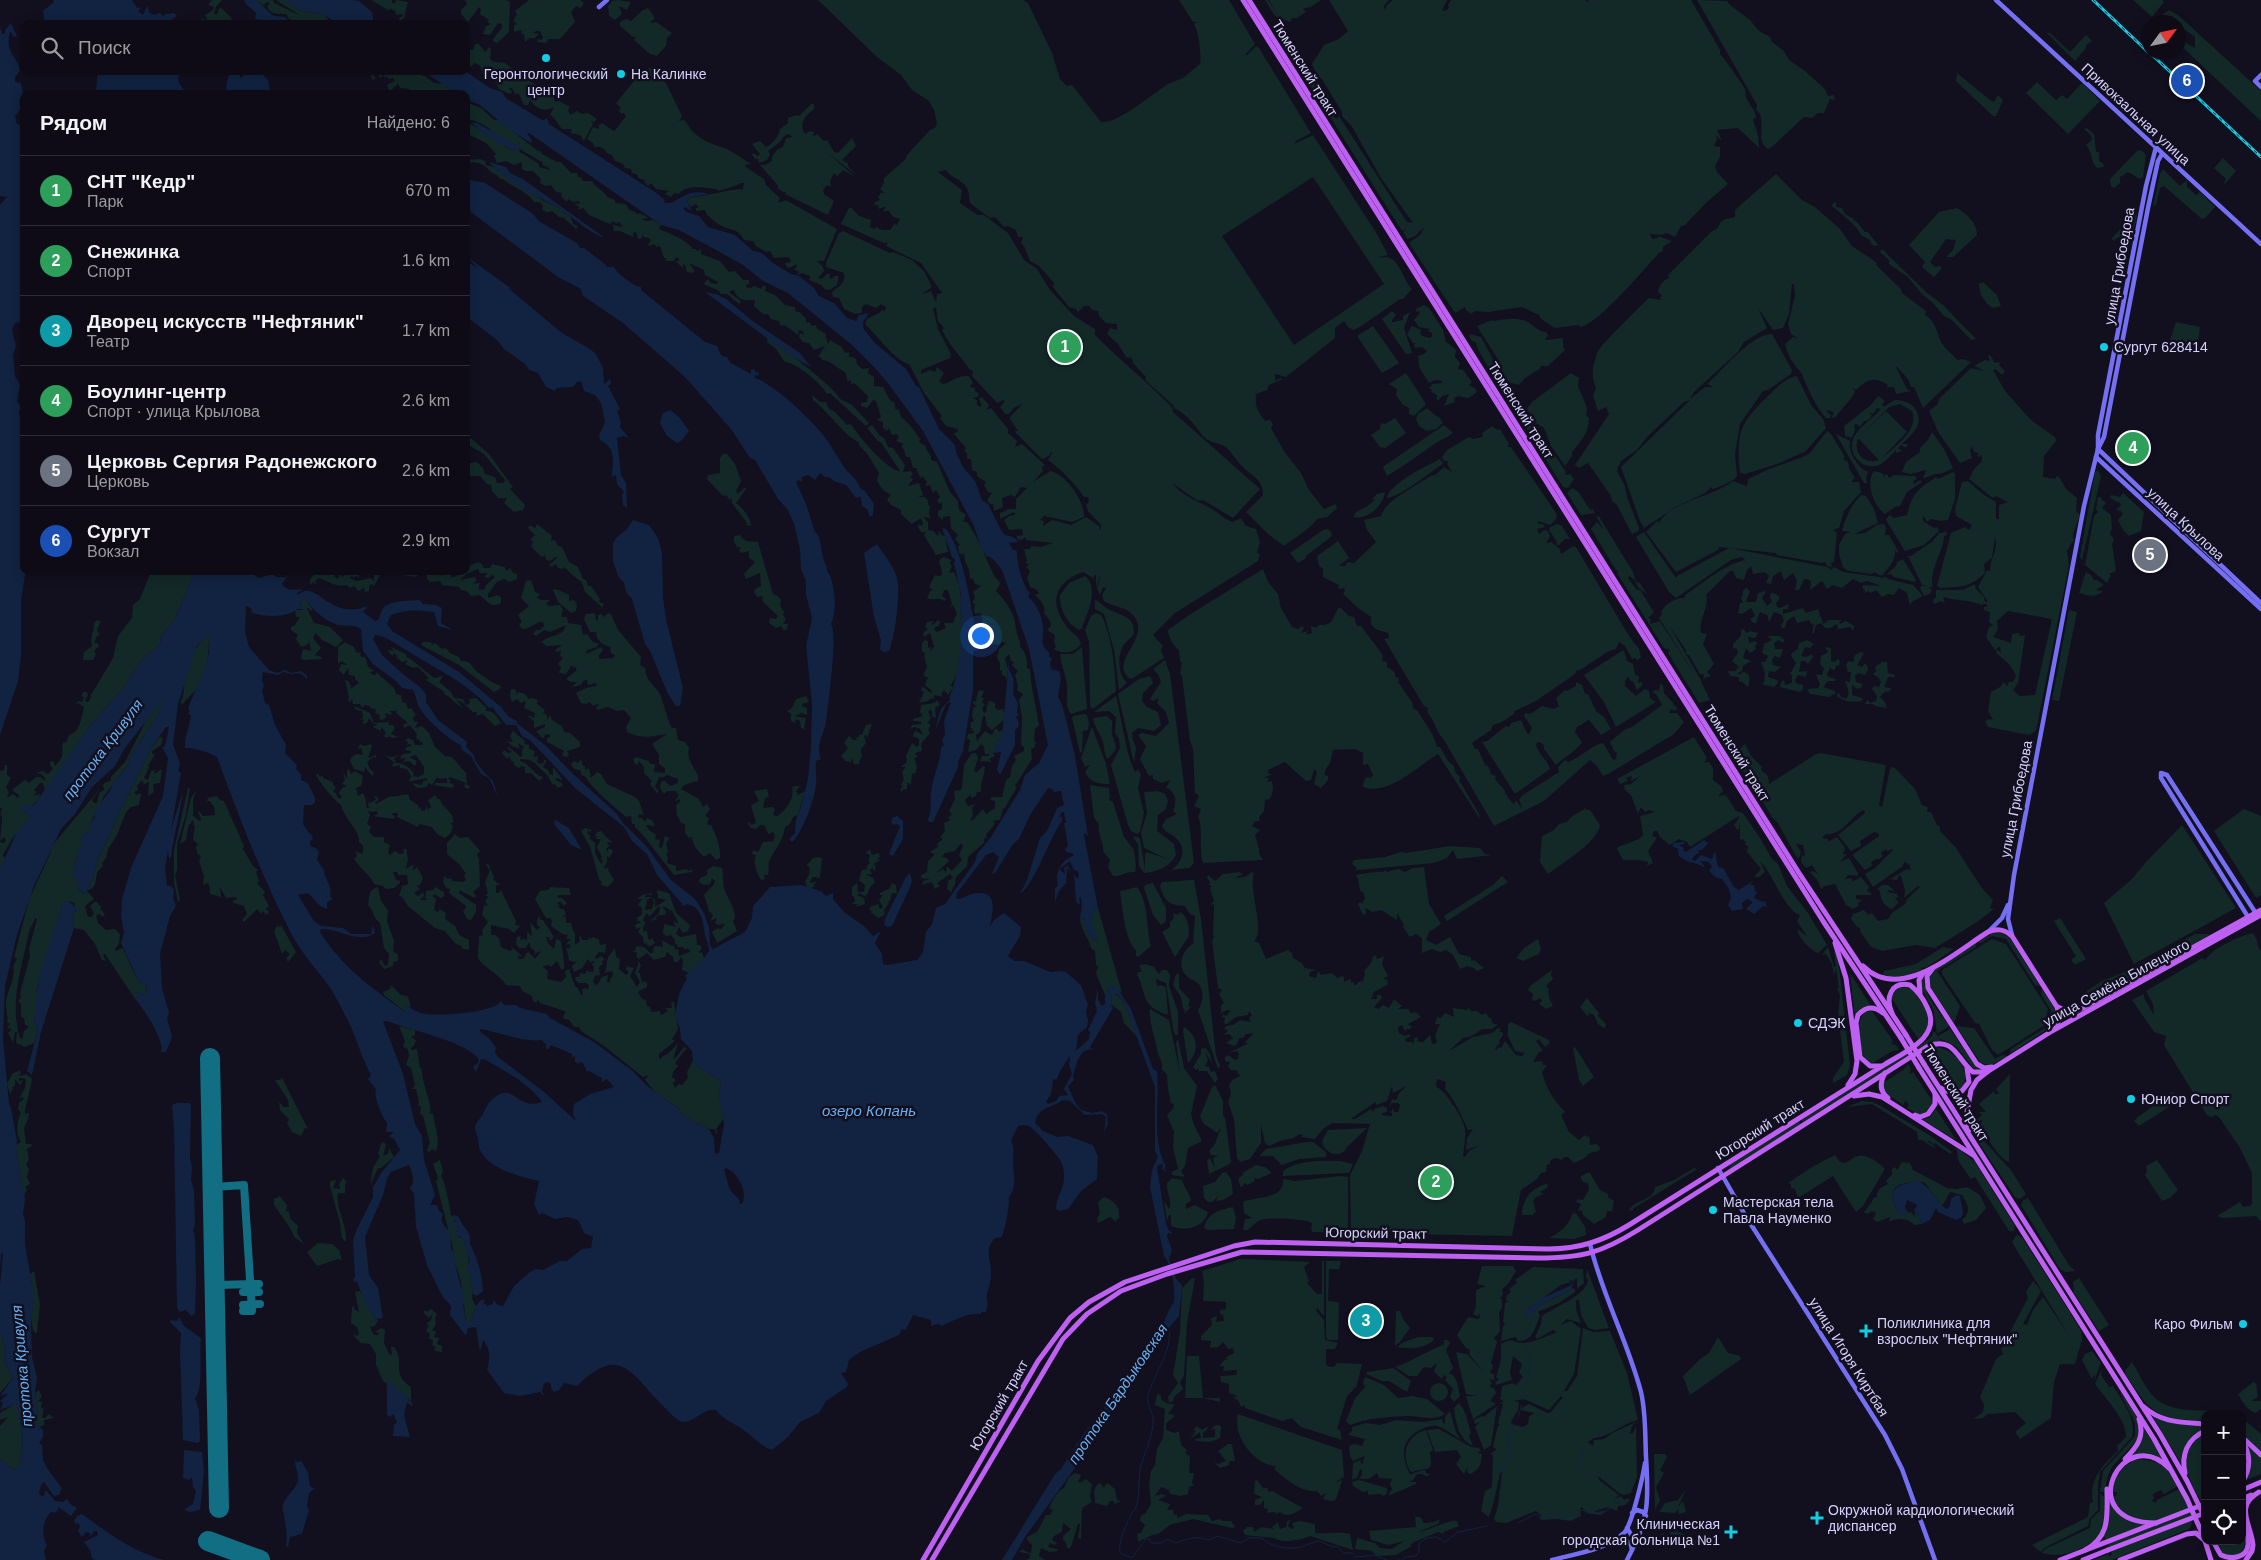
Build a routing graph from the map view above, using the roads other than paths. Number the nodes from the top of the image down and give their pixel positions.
1 (607, 0) edge
2 (1243, 0) edge
3 (1248, 0) edge
4 (1996, 0) edge
5 (599, 8) dead end
6 (2261, 75) edge
7 (2261, 87) edge
8 (2156, 147) junction
9 (2162, 154) junction
10 (2261, 244) edge
11 (2098, 449) junction
12 (2096, 457) junction
13 (2261, 603) edge
14 (2261, 609) edge
15 (2010, 902) junction
16 (2261, 910) edge
17 (2258, 915) edge
18 (2249, 919) junction
19 (1823, 920) junction
20 (1988, 932) junction
21 (2012, 936) junction
22 (1854, 955) junction
23 (1935, 966) junction
24 (1927, 970) junction
25 (1921, 996) junction
26 (2057, 1007) junction
27 (1890, 1015) junction
28 (2052, 1031) junction
29 (1962, 1059) junction
30 (1884, 1065) junction
31 (1997, 1066) junction
32 (1886, 1072) junction
33 (1987, 1072) junction
34 (1936, 1088) junction
35 (1844, 1089) junction
36 (1842, 1101) junction
37 (1975, 1144) junction
38 (1718, 1168) junction
39 (1983, 1168) junction
40 (1713, 1172) junction
41 (1722, 1177) junction
42 (1247, 1243) junction
43 (1590, 1244) junction
44 (1248, 1251) junction
45 (1593, 1253) junction
46 (2138, 1399) junction
47 (2137, 1412) junction
48 (2201, 1424) edge
49 (2201, 1434) edge
50 (2246, 1441) edge
51 (2246, 1448) edge
52 (2261, 1455) edge
53 (1646, 1457) junction
54 (2246, 1476) edge
55 (2187, 1481) junction
56 (2179, 1482) junction
57 (2261, 1482) edge
58 (2246, 1488) edge
59 (2108, 1492) junction
60 (2260, 1492) edge
61 (2246, 1497) edge
62 (2201, 1506) edge
63 (2201, 1510) edge
64 (1632, 1513) junction
65 (2201, 1515) edge
66 (1646, 1516) junction
67 (2196, 1519) junction
68 (2156, 1523) junction
69 (1627, 1528) junction
70 (2201, 1531) edge
71 (1642, 1532) junction
72 (2187, 1534) junction
73 (2246, 1534) edge
74 (2201, 1537) edge
75 (2103, 1540) junction
76 (1612, 1541) junction
77 (2206, 1545) edge
78 (2214, 1545) edge
79 (2215, 1545) edge
80 (1632, 1551) junction
81 (923, 1560) edge
82 (932, 1560) edge
83 (1552, 1560) edge
84 (1627, 1560) edge
85 (1935, 1560) edge
86 (2060, 1560) edge
87 (2083, 1560) edge
88 (2120, 1560) edge
89 (2211, 1560) edge
90 (2219, 1560) edge
91 (2246, 1560) edge

1 - 5 main road
2 - 19 main road, Тюменский тракт
3 - 22 main road, Тюменский тракт
4 - 8 main road, Привокзальная улица
6 - 7 main road
8 - 9 main road, Привокзальная улица
8 - 11 main road, улица Грибоедова
9 - 10 main road, Привокзальная улица
9 - 11 main road, улица Грибоедова
11 - 12 main road, улица Грибоедова
11 - 13 main road, улица Крылова
12 - 14 main road, улица Крылова
12 - 15 main road, улица Грибоедова
15 - 20 main road
15 - 21 main road
16 - 17 main road, улица Семёна Билецкого
17 - 18 main road, улица Семёна Билецкого
17 - 18 main road
18 - 26 main road, улица Семёна Билецкого
18 - 28 main road, улица Семёна Билецкого
19 - 27 main road, Тюменский тракт
19 - 35 main road
20 - 21 main road
20 - 23 main road
21 - 26 main road
22 - 24 main road
22 - 27 main road, Тюменский тракт
23 - 24 main road
23 - 31 main road
24 - 25 main road
25 - 27 main road
25 - 30 main road, Югорский тракт
26 - 28 main road
27 - 30 main road
27 - 34 main road, Тюменский тракт, bridge
28 - 31 main road, улица Семёна Билецкого
29 - 32 main road, Югорский тракт
29 - 33 main road
29 - 34 main road
30 - 35 main road, Югорский тракт
31 - 33 main road, улица Семёна Билецкого
32 - 34 main road
32 - 36 main road, Югорский тракт
33 - 37 main road
34 - 37 main road, Тюменский тракт
34 - 39 main road, Тюменский тракт
35 - 38 main road, Югорский тракт
36 - 39 main road
36 - 41 main road, Югорский тракт
37 - 46 main road, Тюменский тракт
38 - 40 main road, Югорский тракт
38 - 41 main road, улица Игоря Киртбая
39 - 47 main road, Тюменский тракт
40 - 41 main road, улица Игоря Киртбая
40 - 43 main road, Югорский тракт
41 - 45 main road, Югорский тракт
41 - 85 main road, улица Игоря Киртбая
42 - 43 main road, Югорский тракт
42 - 44 main road
42 - 81 main road, Югорский тракт
43 - 45 main road
44 - 45 main road, Югорский тракт
44 - 82 main road, Югорский тракт
45 - 53 main road
46 - 48 main road
46 - 55 main road, Тюменский тракт
47 - 56 main road, Тюменский тракт
47 - 59 main road
49 - 55 main road
50 - 52 main road
51 - 54 main road
53 - 64 main road
53 - 66 main road
55 - 63 main road, Тюменский тракт
56 - 59 main road
56 - 67 main road, Тюменский тракт
57 - 58 main road
59 - 68 main road
59 - 75 main road
60 - 61 main road
60 - 91 main road
62 - 68 main road, bridge
64 - 66 main road
64 - 69 main road
65 - 87 main road, bridge
66 - 71 main road
67 - 70 main road, Тюменский тракт
67 - 72 main road
68 - 75 main road
69 - 71 main road
69 - 76 main road
71 - 80 main road
72 - 74 main road
72 - 88 main road
73 - 79 main road
75 - 86 main road
76 - 80 main road
76 - 83 main road
77 - 89 main road, Тюменский тракт
78 - 90 main road
80 - 84 main road

